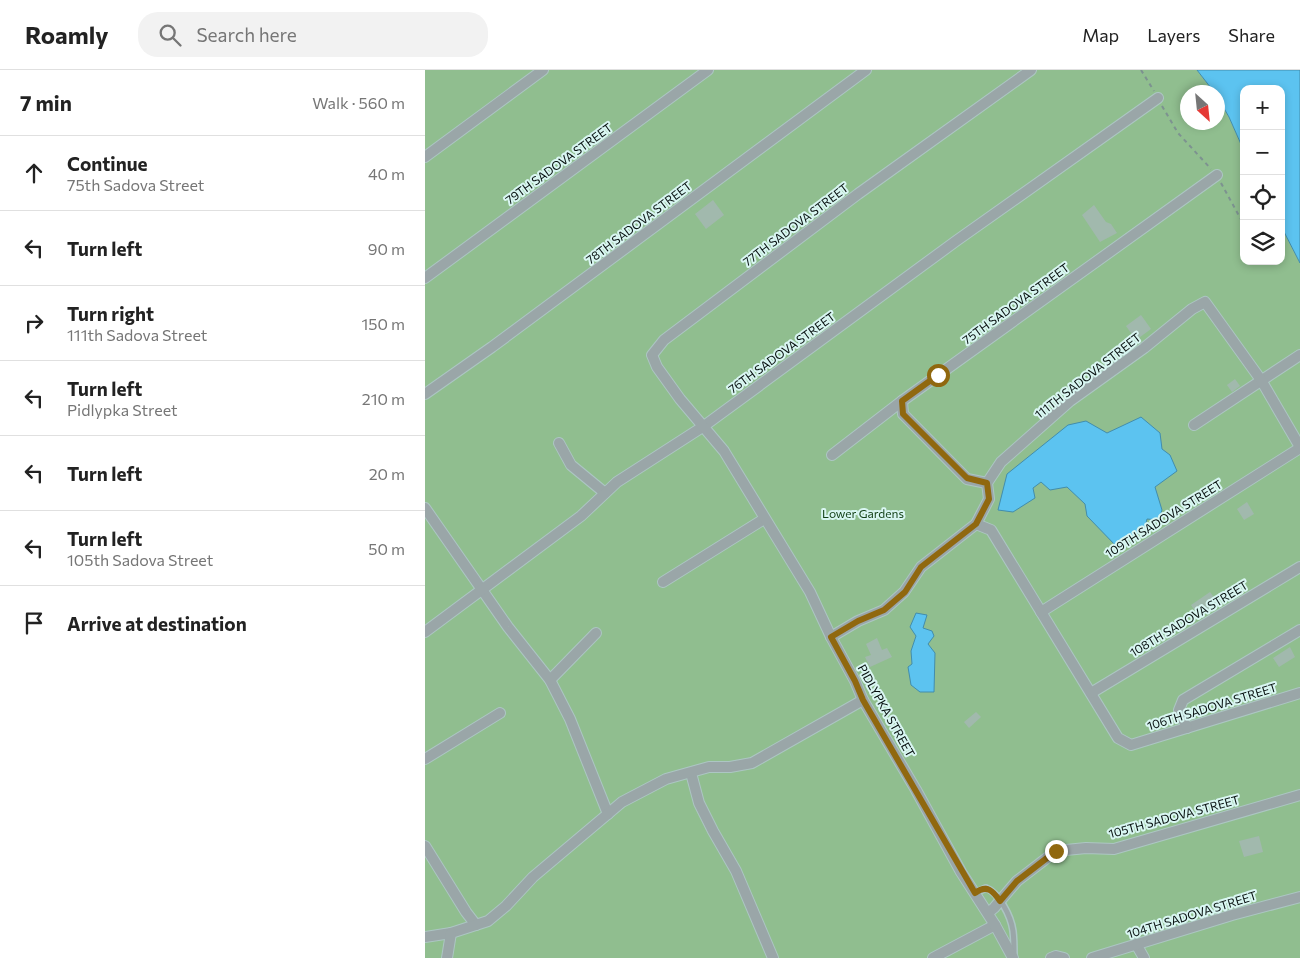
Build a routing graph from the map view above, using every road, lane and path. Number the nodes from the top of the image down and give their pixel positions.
1 (543, 70) edge
2 (708, 70) edge
3 (866, 70) edge
4 (1031, 70) edge
5 (1141, 70) edge
6 (1157, 98) junction
7 (425, 157) edge
8 (1217, 175) junction
9 (1241, 220) edge
10 (425, 278) edge
11 (1300, 355) edge
12 (1261, 380) junction
13 (425, 394) edge
14 (902, 401) junction
15 (1194, 425) dead end
16 (703, 426) junction
17 (559, 443) dead end
18 (1300, 448) edge
19 (832, 455) dead end
20 (987, 483) junction
21 (605, 494) junction
22 (425, 509) edge
23 (765, 518) junction
24 (976, 524) junction
25 (1300, 567) edge
26 (663, 582) dead end
27 (483, 590) junction
28 (1041, 612) junction
29 (1300, 630) edge
30 (425, 632) edge
31 (596, 633) dead end
32 (831, 637) junction
33 (550, 680) junction
34 (1091, 693) junction
35 (1300, 694) edge
36 (863, 700) junction
37 (499, 712) dead end
38 (1187, 728) junction
39 (425, 759) edge
40 (691, 773) junction
41 (1300, 795) edge
42 (608, 814) junction
43 (425, 846) edge
44 (975, 893) junction
45 (1300, 897) edge
46 (1000, 901) junction
47 (988, 913) junction
48 (476, 925) junction
49 (995, 925) junction
50 (451, 932) junction
51 (425, 937) edge
52 (1136, 944) junction
53 (447, 958) edge
54 (773, 958) edge
55 (933, 958) edge
56 (1014, 958) edge
57 (1051, 958) edge
58 (1064, 958) edge
59 (1092, 958) edge
60 (1143, 958) edge

1 - 7 street
2 - 10 street, 79TH SADOVA STREET
3 - 13 street, 78TH SADOVA STREET
4 - 16 street, 77TH SADOVA STREET
5 - 6 path
6 - 8 path
6 - 16 street, 76TH SADOVA STREET
8 - 9 path
8 - 14 street, 75TH SADOVA STREET
11 - 12 street
12 - 15 street
12 - 18 street
12 - 20 street, 111TH SADOVA STREET
14 - 19 street, 75TH SADOVA STREET
14 - 20 street
16 - 21 street, 76TH SADOVA STREET
16 - 23 street, PIDLYPKA STREET
17 - 21 street
18 - 28 street, 109TH SADOVA STREET
20 - 24 street, 111TH SADOVA STREET
21 - 27 street, 76TH SADOVA STREET
22 - 27 street
23 - 26 street
23 - 32 street, PIDLYPKA STREET
24 - 28 street
24 - 32 street, 111TH SADOVA STREET
25 - 34 street, 108TH SADOVA STREET
27 - 30 street, 76TH SADOVA STREET
27 - 33 street
28 - 34 street
29 - 38 street
31 - 33 street
32 - 36 street, PIDLYPKA STREET
33 - 42 street
34 - 38 street, 106TH SADOVA STREET
35 - 38 street, 106TH SADOVA STREET
36 - 40 street
36 - 44 street, PIDLYPKA STREET
37 - 39 street
40 - 42 street
40 - 54 street
41 - 46 street, 105TH SADOVA STREET
42 - 48 street
43 - 48 street
44 - 46 lane
44 - 47 street, PIDLYPKA STREET
45 - 52 street, 104TH SADOVA STREET
46 - 47 street, 105TH SADOVA STREET
46 - 56 lane
47 - 49 street, PIDLYPKA STREET
48 - 50 street
49 - 55 street
49 - 56 street, PIDLYPKA STREET
50 - 51 street
50 - 53 street
52 - 59 street, 104TH SADOVA STREET
52 - 60 street
57 - 58 street

